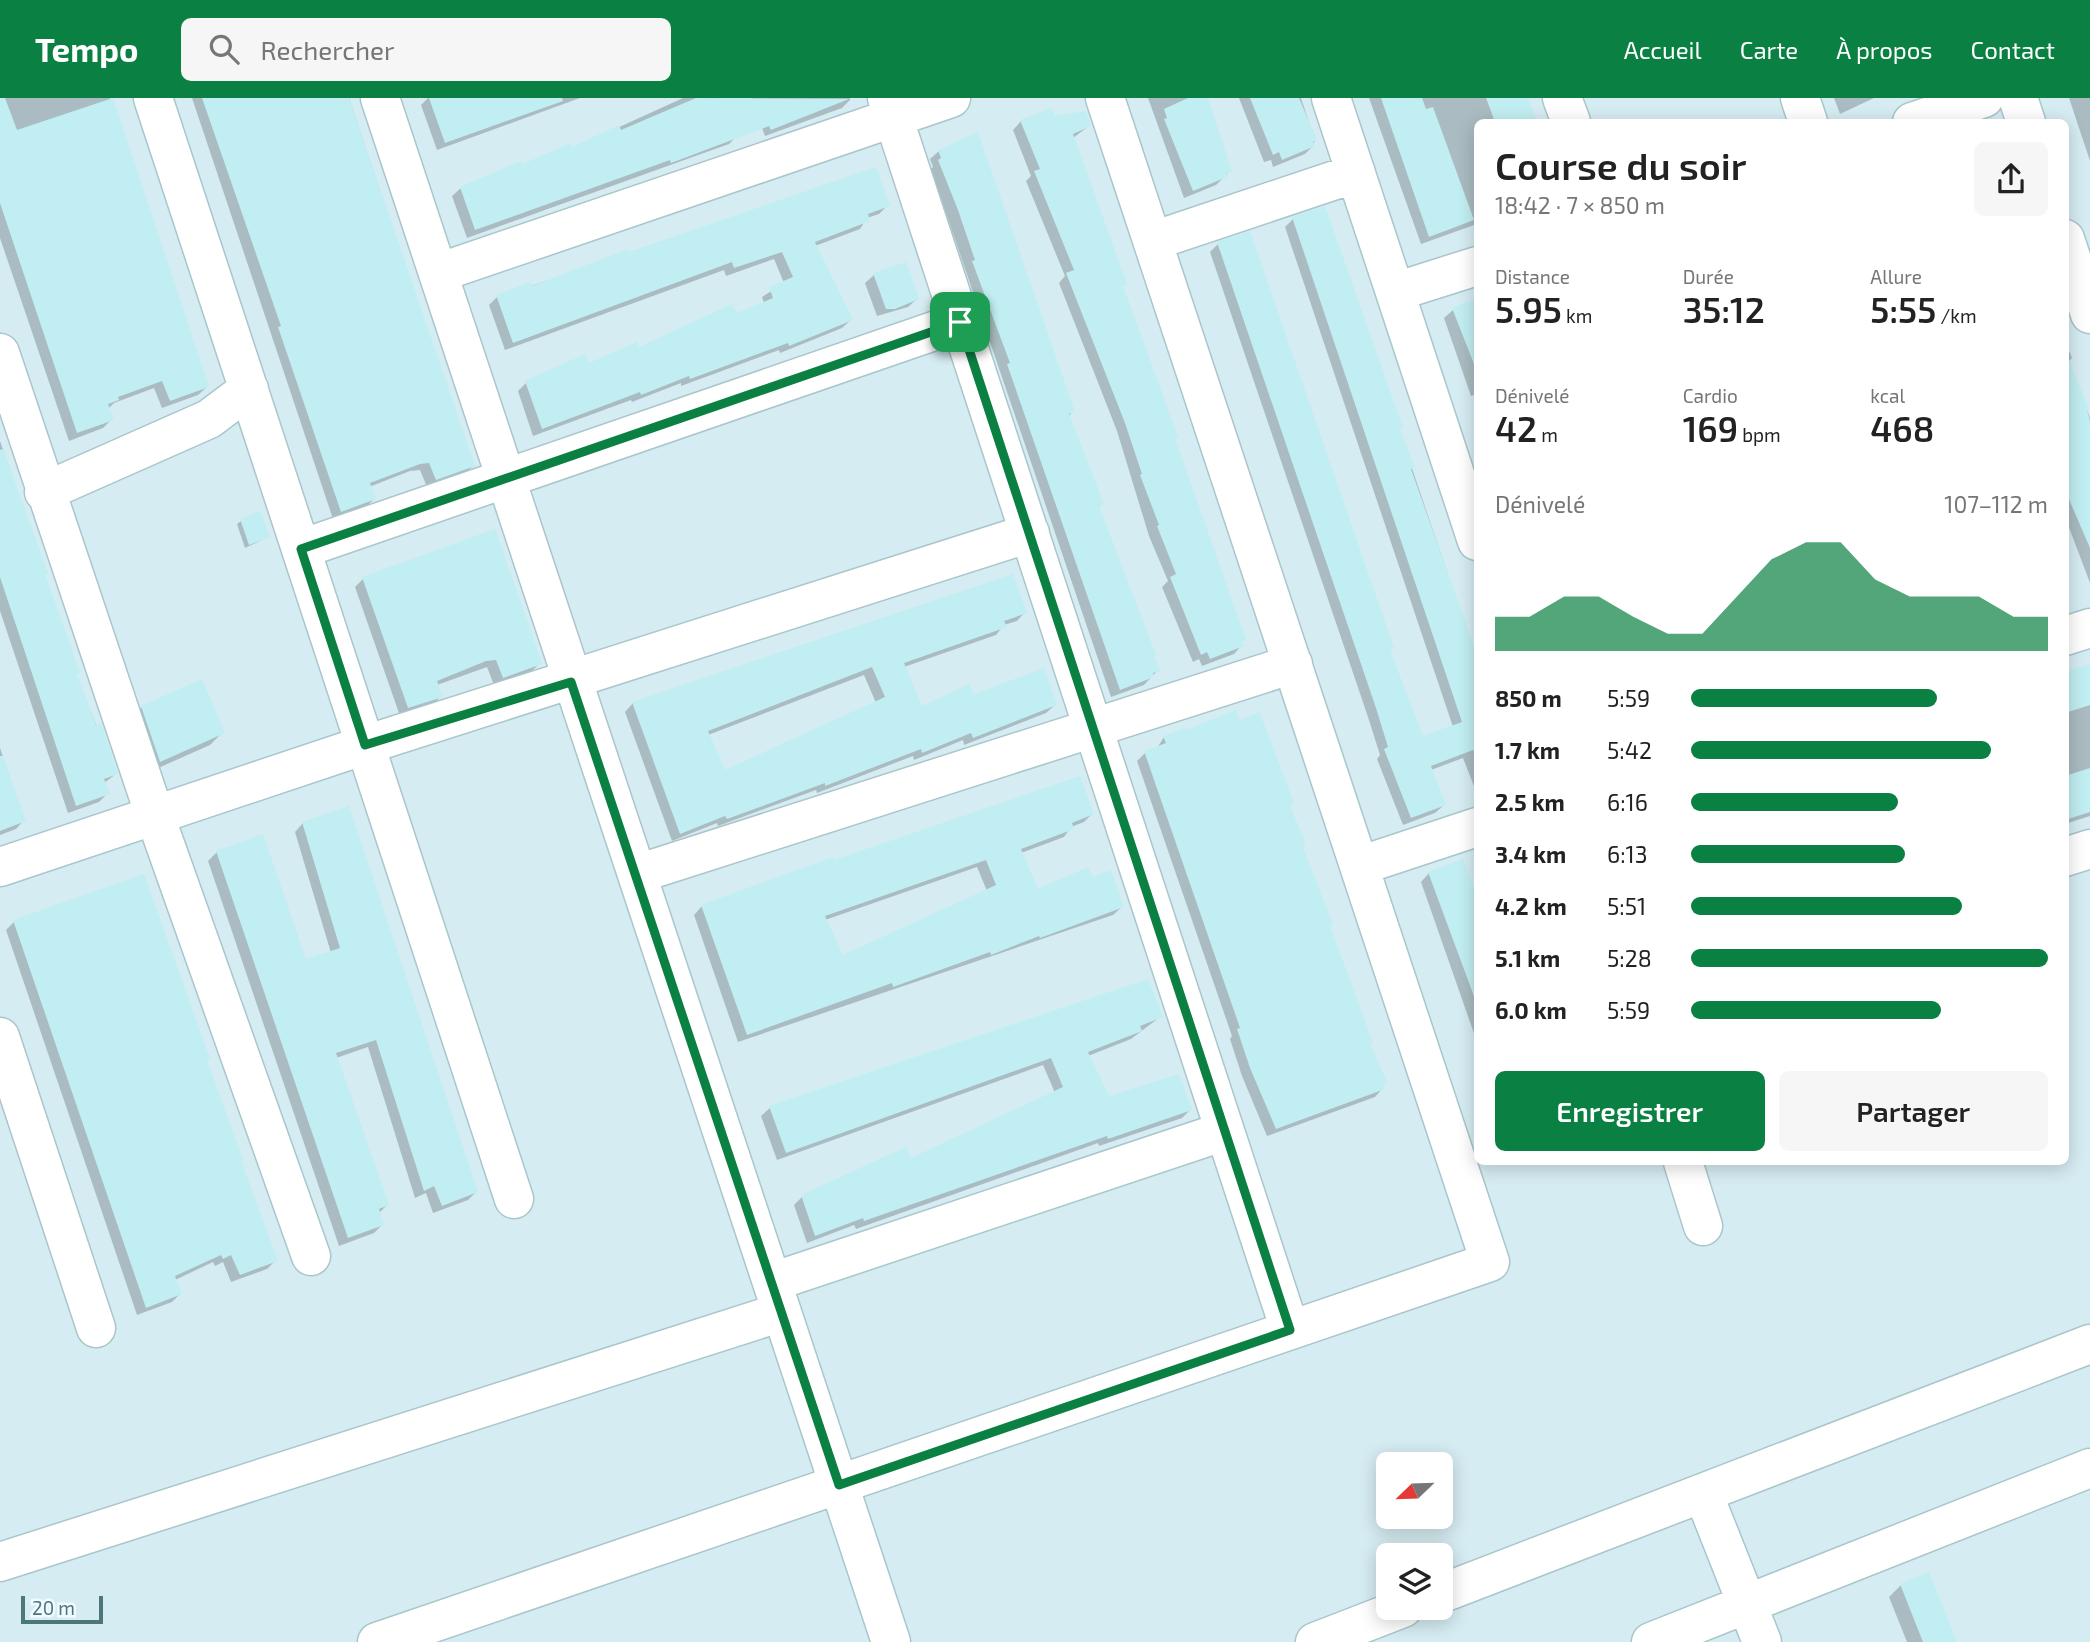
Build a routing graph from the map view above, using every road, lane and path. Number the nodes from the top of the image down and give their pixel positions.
1 (153, 98) edge
2 (380, 98) edge
3 (950, 98) edge
4 (1105, 98) edge
5 (1331, 98) edge
6 (1562, 98) edge
7 (1800, 98) edge
8 (1984, 98) edge
9 (2018, 98) edge
10 (890, 108) edge
11 (1570, 119) edge
12 (1807, 119) edge
13 (1921, 119) edge
14 (2025, 119) edge
15 (1356, 173) junction
16 (1153, 241) junction
17 (2069, 251) edge
18 (1474, 267) edge
19 (438, 273) junction
20 (1395, 292) junction
21 (2090, 314) edge
22 (960, 322) junction
23 (0, 353) edge
24 (249, 389) junction
25 (507, 479) junction
26 (44, 492) junction
27 (1474, 532) edge
28 (1030, 533) junction
29 (301, 549) junction
30 (2090, 628) edge
31 (2069, 635) edge
32 (1293, 664) junction
33 (571, 682) junction
34 (1093, 728) junction
35 (365, 745) junction
36 (155, 816) junction
37 (1474, 828) edge
38 (2090, 849) edge
39 (2069, 856) edge
40 (1359, 866) junction
41 (0, 867) edge
42 (637, 874) junction
43 (0, 1037) edge
44 (1225, 1132) junction
45 (1684, 1165) edge
46 (514, 1199) dead end
47 (1703, 1226) dead end
48 (311, 1256) dead end
49 (777, 1297) junction
50 (96, 1328) dead end
51 (1290, 1330) junction
52 (2087, 1355) edge
53 (2090, 1468) edge
54 (839, 1485) junction
55 (1703, 1493) junction
56 (0, 1562) edge
57 (1453, 1589) edge
58 (1747, 1604) junction
59 (1376, 1619) edge
60 (1323, 1641) edge
61 (377, 1642) edge
62 (891, 1642) edge
63 (1651, 1642) edge
64 (1762, 1642) edge

1 - 24 street
2 - 19 street
3 - 10 street
4 - 16 street
5 - 15 street
6 - 11 street
7 - 12 street
8 - 13 street
9 - 14 street
10 - 19 street
10 - 22 street
15 - 16 street
15 - 20 street
16 - 32 street
17 - 21 street
18 - 20 street
19 - 25 street
20 - 27 street
22 - 25 street
22 - 28 street
23 - 26 street
24 - 26 street
24 - 29 street
25 - 29 street
25 - 33 street
26 - 36 street
28 - 33 street
28 - 34 street
29 - 35 street
30 - 31 street
32 - 34 street
32 - 40 street
33 - 35 street
33 - 42 street
34 - 42 street
34 - 44 street
35 - 36 street
35 - 46 street
36 - 41 street
36 - 48 street
37 - 40 street
38 - 39 street
40 - 51 street
42 - 49 street
43 - 50 street
44 - 49 street
44 - 51 street
45 - 47 street
49 - 54 street
49 - 56 street
51 - 54 street
52 - 55 street
53 - 58 street
54 - 61 street
54 - 62 street
55 - 57 street
55 - 58 street
58 - 63 street
58 - 64 street
59 - 60 street

